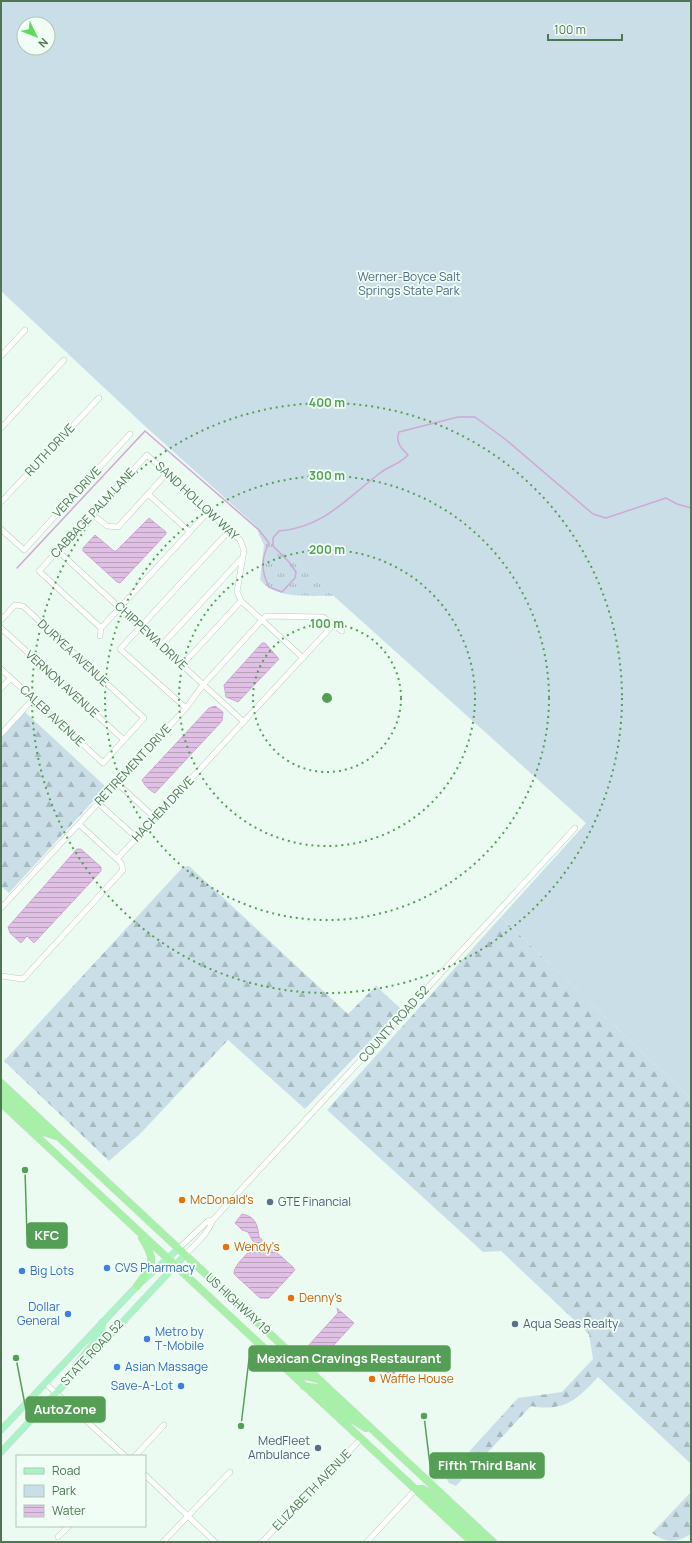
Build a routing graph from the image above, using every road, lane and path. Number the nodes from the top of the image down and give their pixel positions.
1 (25, 330) dead end
2 (1, 356) edge
3 (64, 360) dead end
4 (98, 398) dead end
5 (1, 428) edge
6 (130, 434) dead end
7 (147, 455) joint
8 (167, 474) junction
9 (148, 494) junction
10 (1, 502) edge
11 (208, 512) junction
12 (92, 514) junction
13 (1, 529) edge
14 (229, 531) junction
15 (190, 532) junction
16 (58, 551) junction
17 (242, 558) junction
18 (241, 601) junction
19 (120, 608) junction
20 (1, 620) edge
21 (262, 620) junction
22 (333, 625) junction
23 (140, 627) junction
24 (1, 628) edge
25 (101, 628) junction
26 (342, 631) dead end
27 (100, 636) dead end
28 (161, 646) junction
29 (303, 658) junction
30 (182, 665) junction
31 (1, 669) edge
32 (11, 678) junction
33 (203, 685) junction
34 (1, 688) edge
35 (34, 699) junction
36 (186, 708) junction
37 (244, 722) junction
38 (1, 734) edge
39 (124, 740) junction
40 (117, 783) junction
41 (98, 803) junction
42 (155, 818) junction
43 (79, 824) junction
44 (575, 828) dead end
45 (137, 838) junction
46 (118, 859) junction
47 (1, 908) edge
48 (3, 976) edge
49 (1, 1083) edge
50 (1, 1093) edge
51 (1, 1103) edge
52 (58, 1137) junction
53 (213, 1220) junction
54 (138, 1230) junction
55 (178, 1249) junction
56 (185, 1255) junction
57 (167, 1258) junction
58 (174, 1265) junction
59 (137, 1286) junction
60 (102, 1322) junction
61 (265, 1350) junction
62 (69, 1378) junction
63 (318, 1379) junction
64 (45, 1383) junction
65 (304, 1386) junction
66 (55, 1393) junction
67 (164, 1425) dead end
68 (1, 1430) edge
69 (378, 1435) junction
70 (361, 1438) junction
71 (1, 1452) edge
72 (124, 1455) edge
73 (136, 1455) edge
74 (230, 1472) dead end
75 (146, 1476) edge
76 (416, 1489) junction
77 (187, 1516) junction
78 (68, 1527) edge
79 (58, 1538) dead end
80 (163, 1542) edge
81 (215, 1542) edge
82 (262, 1542) edge
83 (367, 1542) edge
84 (472, 1542) edge
85 (482, 1542) edge
86 (492, 1542) edge

1 - 2 street
3 - 5 street
4 - 10 street, RUTH DRIVE
6 - 13 street, VERA DRIVE
7 - 8 street, SAND HOLLOW WAY
7 - 12 street, CABBAGE PALM LANE
8 - 9 street
8 - 11 street, SAND HOLLOW WAY
9 - 12 street
9 - 15 street
11 - 14 street, SAND HOLLOW WAY
11 - 15 street
12 - 16 street, CABBAGE PALM LANE
14 - 17 street, SAND HOLLOW WAY
14 - 23 street
15 - 19 street
16 - 19 street, CHIPPEWA DRIVE
16 - 25 street, CABBAGE PALM LANE
17 - 18 street, SAND HOLLOW WAY
17 - 28 street
18 - 21 street
18 - 30 street
19 - 23 street, CHIPPEWA DRIVE
19 - 25 street
20 - 39 street, DURYEA AVENUE
21 - 22 street
21 - 29 street
21 - 33 street, RETIREMENT DRIVE
22 - 26 street
22 - 29 street, HACHEM DRIVE
23 - 28 street, CHIPPEWA DRIVE
23 - 36 street
24 - 39 street, VERNON AVENUE
25 - 27 street
28 - 30 street, CHIPPEWA DRIVE
29 - 37 street, HACHEM DRIVE
30 - 33 street, CHIPPEWA DRIVE
31 - 32 street, CALEB AVENUE
32 - 34 street
32 - 35 street, CALEB AVENUE
33 - 36 street, RETIREMENT DRIVE
33 - 37 street, CHIPPEWA DRIVE
35 - 38 street
35 - 39 street, CALEB AVENUE
36 - 40 street, RETIREMENT DRIVE
37 - 42 street, HACHEM DRIVE
40 - 41 street, RETIREMENT DRIVE
40 - 42 street
41 - 43 street, RETIREMENT DRIVE
41 - 45 street
42 - 45 street, HACHEM DRIVE
43 - 46 street
43 - 47 street, RETIREMENT DRIVE
44 - 53 street, COUNTY ROAD 52
45 - 46 street, HACHEM DRIVE
46 - 48 street
49 - 52 highway, US HIGHWAY 19
50 - 52 highway
51 - 54 highway, US HIGHWAY 19
52 - 55 highway, US HIGHWAY 19
53 - 55 street, COUNTY ROAD 52
53 - 56 street, COUNTY ROAD 52
54 - 57 highway, US HIGHWAY 19
54 - 59 highway
55 - 56 highway, US HIGHWAY 19
55 - 57 main road, STATE ROAD 52
56 - 58 main road, STATE ROAD 52
56 - 63 highway, US HIGHWAY 19
57 - 58 highway, US HIGHWAY 19
57 - 59 main road, STATE ROAD 52
58 - 61 highway, US HIGHWAY 19
58 - 62 main road, STATE ROAD 52
59 - 60 main road, STATE ROAD 52
60 - 62 main road
60 - 64 main road, STATE ROAD 52
61 - 63 highway
61 - 65 highway, US HIGHWAY 19
62 - 66 main road, STATE ROAD 52
63 - 69 highway, US HIGHWAY 19
64 - 66 street
64 - 68 main road, STATE ROAD 52
65 - 69 highway
65 - 70 highway, US HIGHWAY 19
66 - 71 main road, STATE ROAD 52
66 - 72 street
67 - 73 street
69 - 86 highway, US HIGHWAY 19
70 - 76 highway, US HIGHWAY 19
70 - 82 street, ELIZABETH AVENUE
74 - 77 street
75 - 77 street
76 - 83 street
76 - 84 highway, US HIGHWAY 19
76 - 85 highway
77 - 80 street
77 - 81 street
78 - 79 street

